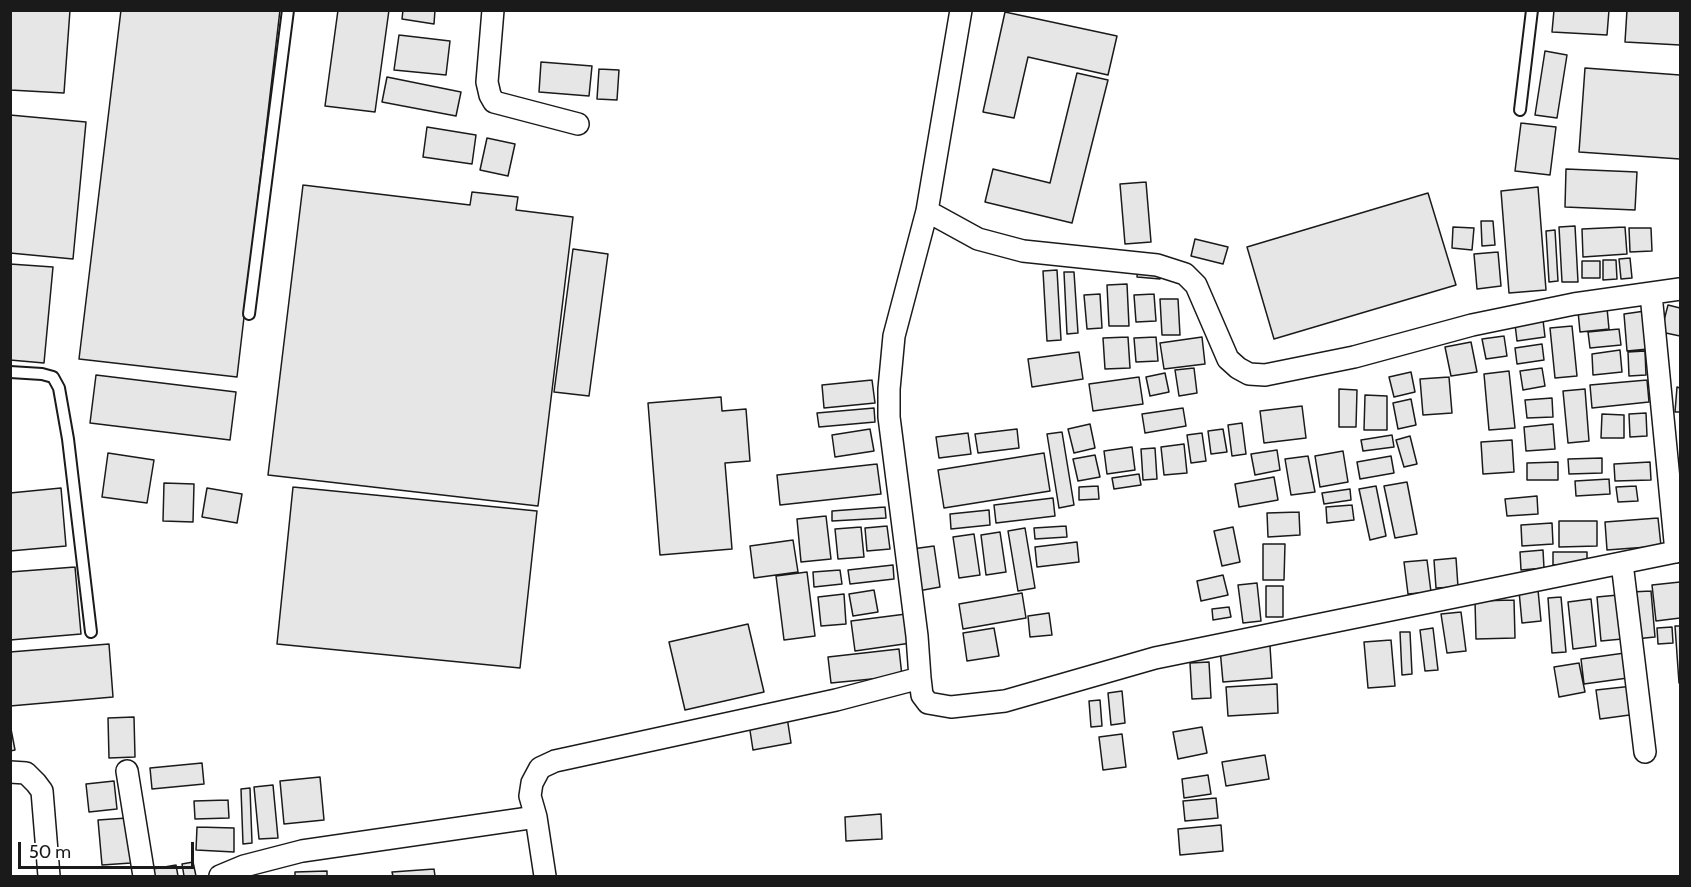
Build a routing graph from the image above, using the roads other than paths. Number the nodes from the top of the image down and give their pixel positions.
1 (288, 10) edge
2 (493, 10) edge
3 (961, 10) edge
4 (1532, 10) edge
5 (1520, 110) dead end
6 (578, 124) dead end
7 (927, 212) junction
8 (1680, 290) edge
9 (1651, 294) junction
10 (249, 314) dead end
11 (10, 372) edge
12 (1678, 552) edge
13 (1622, 563) junction
14 (91, 632) dead end
15 (920, 678) junction
16 (1645, 752) dead end
17 (127, 771) dead end
18 (10, 772) edge
19 (536, 817) junction
20 (49, 876) edge
21 (144, 876) edge
22 (220, 876) edge
23 (544, 876) edge

1 - 10 lane
2 - 6 street
3 - 7 street
4 - 5 lane
7 - 9 street
7 - 15 street
8 - 9 street
9 - 12 street
11 - 14 lane
12 - 13 street
13 - 15 street
13 - 16 street
15 - 19 street
17 - 21 street
18 - 20 street
19 - 22 street
19 - 23 street

